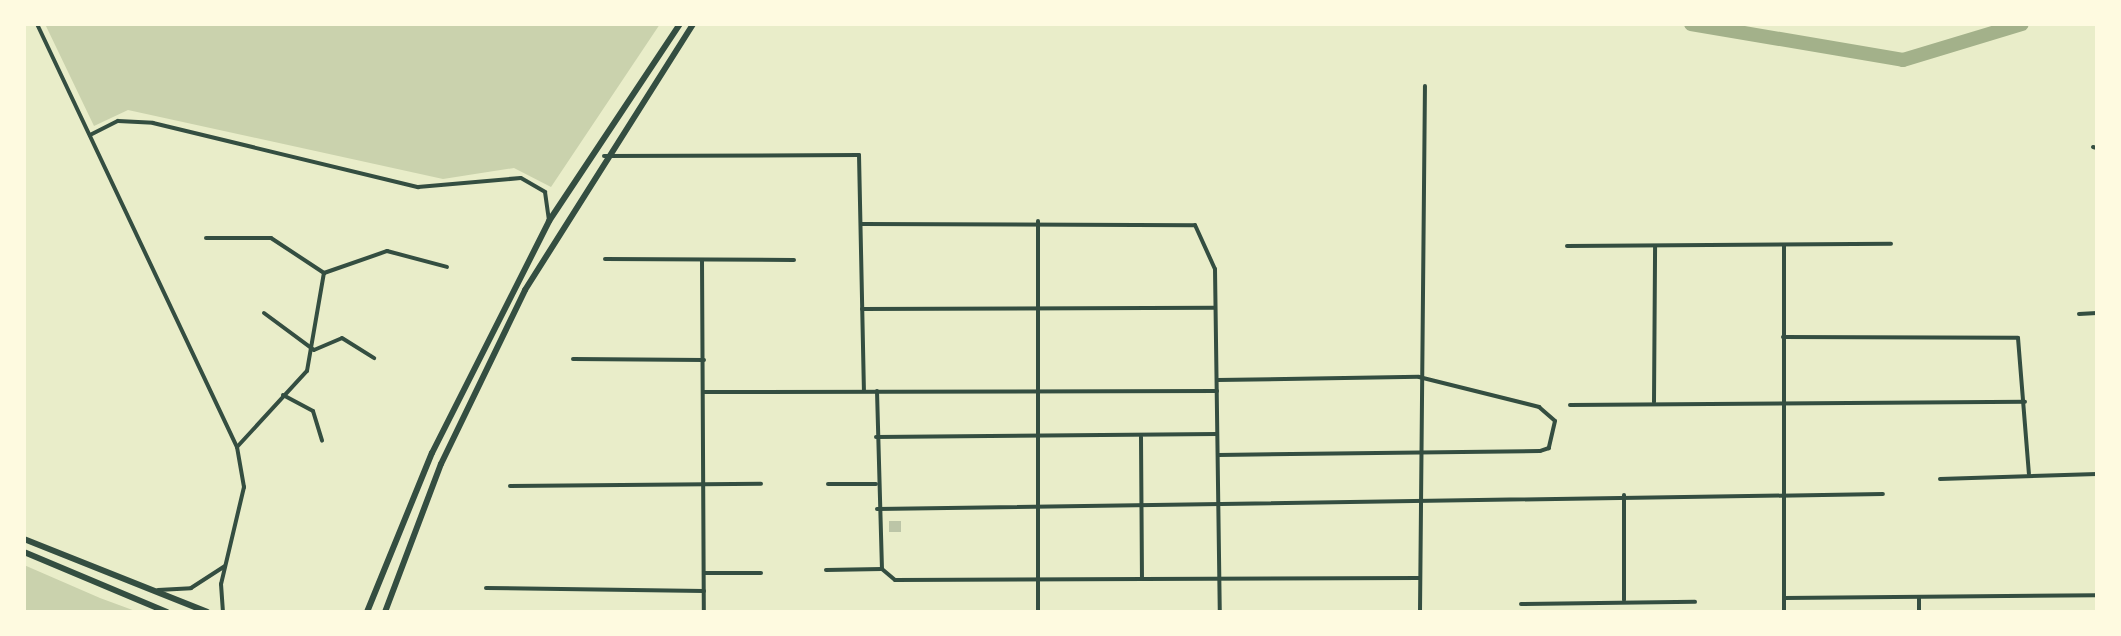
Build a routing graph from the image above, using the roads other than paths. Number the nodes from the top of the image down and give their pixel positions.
1 (37, 24) edge
2 (680, 24) edge
3 (693, 24) edge
4 (1425, 86) dead end
5 (90, 135) junction
6 (604, 156) junction
7 (549, 221) junction
8 (1038, 221) junction
9 (862, 224) junction
10 (206, 238) dead end
11 (1891, 244) dead end
12 (1784, 245) junction
13 (1567, 246) dead end
14 (1655, 246) junction
15 (605, 259) dead end
16 (702, 260) junction
17 (794, 260) dead end
18 (447, 267) dead end
19 (324, 273) junction
20 (1039, 305) junction
21 (1214, 308) junction
22 (862, 309) junction
23 (264, 313) dead end
24 (2097, 313) edge
25 (2079, 314) dead end
26 (1783, 337) junction
27 (314, 350) junction
28 (374, 358) dead end
29 (573, 359) dead end
30 (704, 360) junction
31 (1419, 377) junction
32 (1217, 380) junction
33 (1034, 390) junction
34 (864, 391) junction
35 (877, 391) junction
36 (1217, 391) junction
37 (704, 392) junction
38 (283, 395) junction
39 (1654, 402) junction
40 (1782, 402) junction
41 (2025, 402) junction
42 (1570, 405) dead end
43 (1217, 434) junction
44 (1035, 436) junction
45 (1141, 436) junction
46 (876, 437) junction
47 (322, 441) dead end
48 (237, 447) junction
49 (1421, 450) junction
50 (1218, 455) junction
51 (2029, 474) junction
52 (2097, 474) edge
53 (1940, 479) dead end
54 (704, 484) junction
55 (761, 484) dead end
56 (828, 484) dead end
57 (876, 484) junction
58 (510, 486) dead end
59 (1783, 494) junction
60 (1883, 494) dead end
61 (1423, 495) junction
62 (1624, 495) junction
63 (1218, 503) junction
64 (1141, 505) junction
65 (1036, 507) junction
66 (877, 509) junction
67 (24, 539) edge
68 (24, 552) edge
69 (225, 566) junction
70 (882, 569) junction
71 (826, 570) dead end
72 (704, 573) junction
73 (761, 573) dead end
74 (1419, 578) junction
75 (1038, 579) junction
76 (1142, 579) junction
77 (1219, 580) junction
78 (486, 588) dead end
79 (144, 591) junction
80 (704, 591) junction
81 (2097, 595) edge
82 (1919, 597) junction
83 (1784, 598) junction
84 (1624, 600) junction
85 (1695, 602) dead end
86 (1521, 604) dead end
87 (167, 612) edge
88 (207, 612) edge
89 (223, 612) edge
90 (367, 612) edge
91 (385, 612) edge
92 (704, 612) edge
93 (1038, 612) edge
94 (1220, 612) edge
95 (1420, 612) edge
96 (1784, 612) edge
97 (1919, 612) edge

1 - 5 street
2 - 7 main road
3 - 6 main road
4 - 31 street
5 - 7 street
5 - 48 street
6 - 9 street
6 - 91 main road
7 - 90 main road
8 - 9 street
8 - 20 street
8 - 21 street
9 - 22 street
10 - 19 street
11 - 12 street
12 - 14 street
12 - 26 street
13 - 14 street
14 - 39 street
15 - 16 street
16 - 17 street
16 - 30 street
18 - 19 street
19 - 27 street
20 - 21 street
20 - 22 street
20 - 33 street
21 - 32 street
22 - 34 street
23 - 27 street
24 - 25 street
26 - 40 street
26 - 41 street
27 - 28 street
27 - 38 street
29 - 30 street
30 - 37 street
31 - 32 street
31 - 49 street
31 - 49 street
32 - 36 street
33 - 35 street
33 - 36 street
33 - 44 street
34 - 35 street
34 - 37 street
35 - 46 street
36 - 43 street
37 - 54 street
38 - 47 street
38 - 48 street
39 - 40 street
39 - 42 street
40 - 41 street
40 - 59 street
41 - 51 street
43 - 45 street
43 - 50 street
44 - 45 street
44 - 46 street
44 - 65 street
45 - 64 street
46 - 57 street
48 - 69 street
49 - 50 street
49 - 61 street
50 - 63 street
51 - 52 street
51 - 53 street
54 - 55 street
54 - 58 street
54 - 72 street
56 - 57 street
57 - 66 street
59 - 60 street
59 - 62 street
59 - 83 street
61 - 62 street
61 - 63 street
61 - 74 street
62 - 84 street
63 - 64 street
63 - 77 street
64 - 65 street
64 - 76 street
65 - 66 street
65 - 75 street
66 - 70 street
67 - 79 main road
68 - 87 main road
69 - 79 street
69 - 89 street
70 - 71 street
70 - 75 street
72 - 73 street
72 - 80 street
74 - 77 street
74 - 95 street
75 - 76 street
75 - 93 street
76 - 77 street
77 - 94 street
78 - 80 street
79 - 88 main road
80 - 92 street
81 - 82 street
82 - 83 street
82 - 97 street
83 - 96 street
84 - 85 street
84 - 86 street

